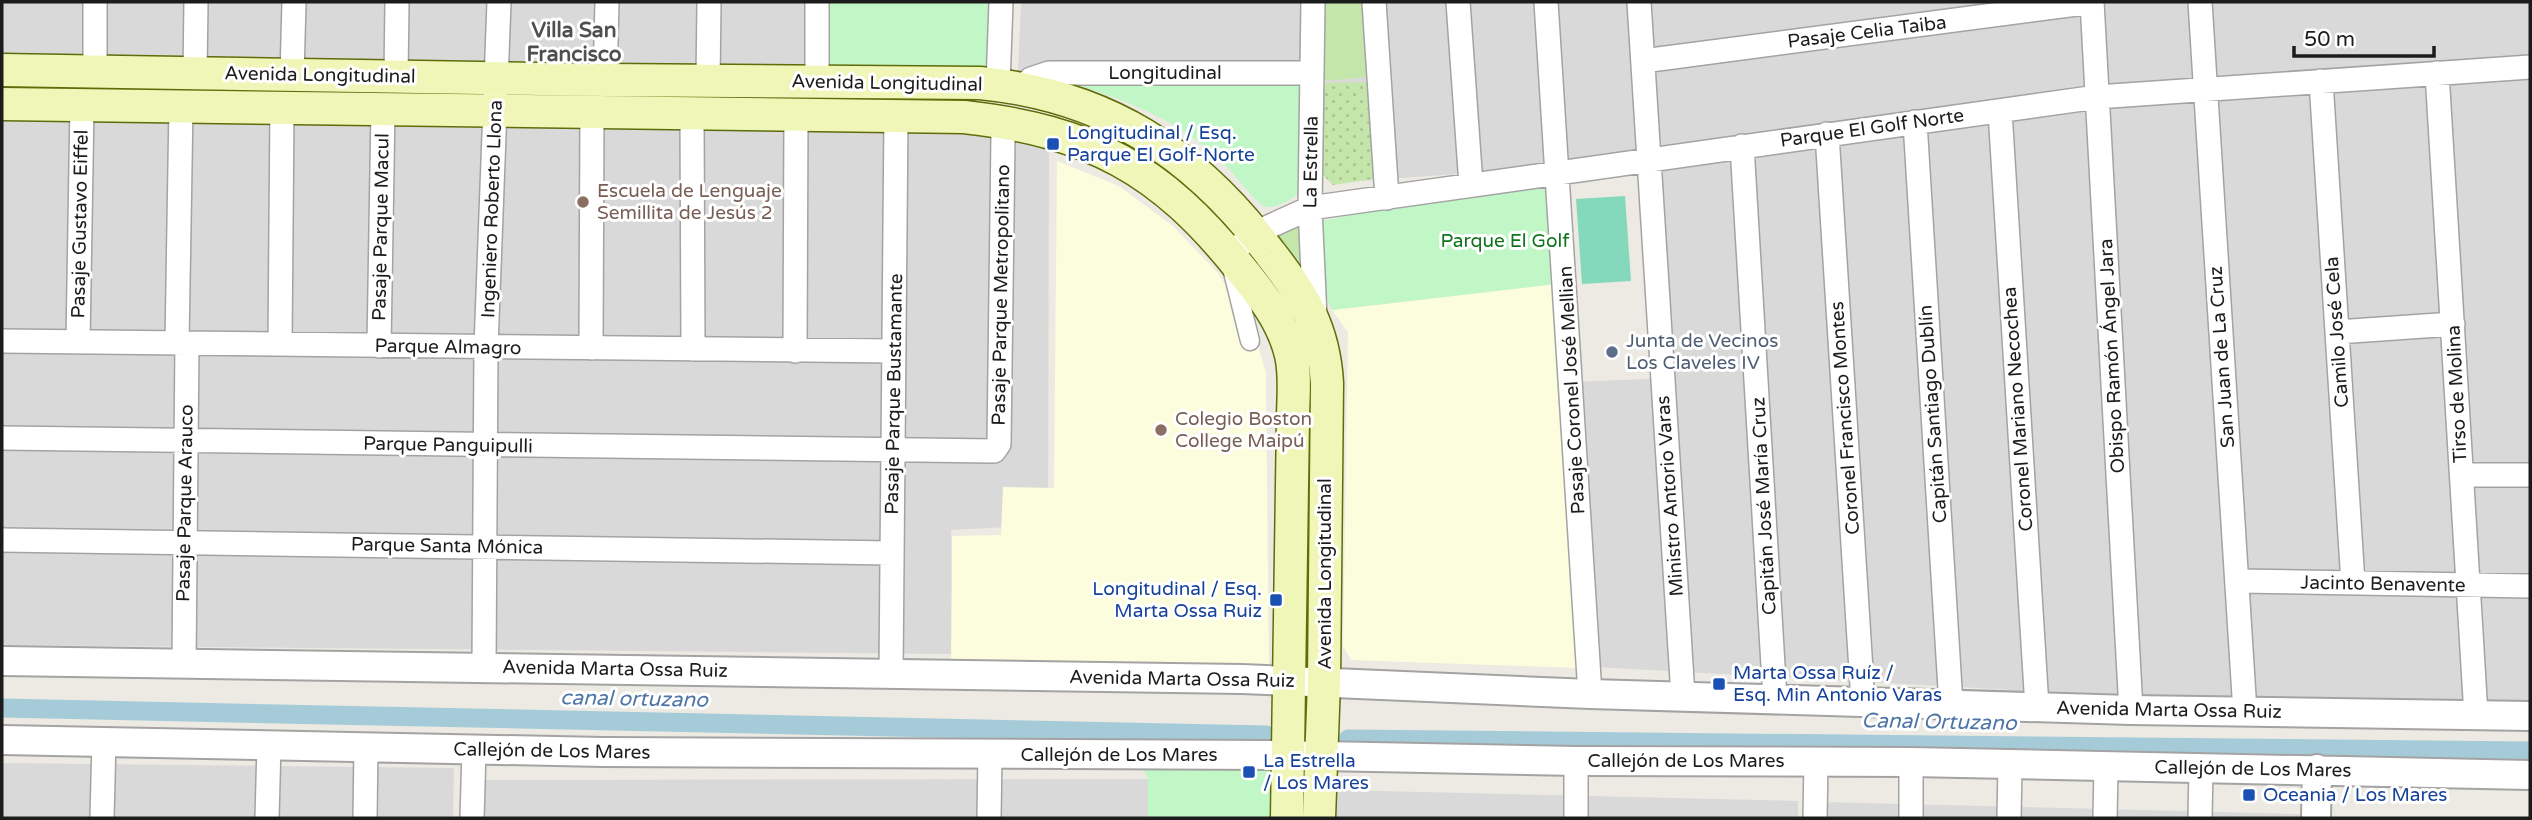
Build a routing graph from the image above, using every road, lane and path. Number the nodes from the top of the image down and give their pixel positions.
1 (95, 2) edge
2 (196, 2) edge
3 (294, 2) edge
4 (397, 2) edge
5 (499, 2) edge
6 (607, 2) edge
7 (709, 2) edge
8 (817, 2) edge
9 (1001, 2) edge
10 (1313, 2) edge
11 (1374, 2) edge
12 (1458, 2) edge
13 (1546, 2) edge
14 (1639, 2) edge
15 (2092, 2) edge
16 (2200, 2) edge
17 (1643, 61) junction
18 (2530, 67) edge
19 (2, 70) edge
20 (95, 72) junction
21 (195, 73) junction
22 (1312, 73) junction
23 (2437, 73) junction
24 (292, 75) junction
25 (396, 76) junction
26 (498, 77) junction
27 (606, 80) junction
28 (708, 81) junction
29 (2321, 81) junction
30 (817, 82) junction
31 (1011, 86) junction
32 (2206, 88) junction
33 (2097, 97) junction
34 (2, 104) edge
35 (82, 105) junction
36 (181, 106) junction
37 (282, 108) junction
38 (383, 109) junction
39 (494, 110) junction
40 (592, 111) junction
41 (2000, 111) junction
42 (692, 113) junction
43 (796, 114) junction
44 (896, 116) junction
45 (1000, 121) junction
46 (1915, 122) junction
47 (1827, 134) junction
48 (1742, 146) junction
49 (1649, 159) junction
50 (1557, 173) junction
51 (1471, 185) junction
52 (1387, 198) junction
53 (1310, 208) junction
54 (1255, 233) junction
55 (1229, 254) junction
56 (1315, 321) junction
57 (2452, 324) junction
58 (2337, 332) junction
59 (2, 341) edge
60 (1250, 341) dead end
61 (78, 342) junction
62 (182, 343) junction
63 (280, 345) junction
64 (379, 346) junction
65 (486, 347) junction
66 (591, 348) junction
67 (693, 349) junction
68 (795, 351) junction
69 (894, 351) junction
70 (2, 438) edge
71 (186, 441) junction
72 (485, 445) junction
73 (893, 450) junction
74 (2462, 475) junction
75 (2530, 475) edge
76 (2, 540) edge
77 (185, 542) junction
78 (484, 547) junction
79 (892, 553) junction
80 (2236, 581) junction
81 (2353, 583) junction
82 (2468, 585) junction
83 (2530, 586) edge
84 (2, 661) edge
85 (184, 663) junction
86 (484, 668) junction
87 (891, 673) junction
88 (1290, 681) junction
89 (1324, 682) junction
90 (1590, 694) junction
91 (1683, 696) junction
92 (1775, 699) junction
93 (1863, 702) junction
94 (1951, 705) junction
95 (2037, 707) junction
96 (2132, 710) junction
97 (2245, 712) junction
98 (2476, 715) junction
99 (2530, 716) edge
100 (2, 740) edge
101 (104, 741) junction
102 (269, 746) junction
103 (366, 748) junction
104 (474, 750) junction
105 (990, 754) junction
106 (1289, 756) junction
107 (1321, 757) junction
108 (1576, 761) junction
109 (1816, 762) junction
110 (1911, 762) junction
111 (2010, 764) junction
112 (2106, 767) junction
113 (2201, 768) junction
114 (2317, 769) junction
115 (2530, 775) edge
116 (102, 818) edge
117 (267, 818) edge
118 (365, 818) edge
119 (472, 818) edge
120 (989, 818) edge
121 (1287, 818) edge
122 (1319, 818) edge
123 (1576, 818) edge
124 (1815, 818) edge
125 (1911, 818) edge
126 (2009, 818) edge
127 (2105, 818) edge
128 (2200, 818) edge
129 (2316, 818) edge

1 - 20 street
2 - 21 street
3 - 24 street
4 - 25 street
5 - 26 street, Ingeniero Roberto Llona
6 - 27 street
7 - 28 street
8 - 30 street
9 - 31 street
10 - 22 street, La Estrella
11 - 52 street
12 - 51 street
13 - 50 street, Pasaje Coronel José Mellian
14 - 17 street, Ministro Antorio Varas
15 - 17 street, Pasaje Celia Taiba
15 - 33 street, Obispo Ramón Ángel Jara
16 - 32 street, San Juan de La Cruz
17 - 49 street, Ministro Antorio Varas
18 - 23 street, Parque El Golf Norte
19 - 20 main road, Avenida Longitudinal
20 - 21 main road, Avenida Longitudinal
21 - 24 main road, Avenida Longitudinal
22 - 31 street, Longitudinal
22 - 53 street, La Estrella
23 - 29 street, Parque El Golf Norte
23 - 57 street, Tirso de Molina
24 - 25 main road, Avenida Longitudinal
25 - 26 main road, Avenida Longitudinal
26 - 27 main road, Avenida Longitudinal
26 - 39 street, Ingeniero Roberto Llona
27 - 28 main road, Avenida Longitudinal
28 - 30 main road, Avenida Longitudinal
29 - 32 street, Parque El Golf Norte
29 - 58 street, Camilo José Cela
30 - 31 main road, Avenida Longitudinal
31 - 54 main road, Avenida Longitudinal
32 - 33 street, Parque El Golf Norte
32 - 80 street, San Juan de La Cruz
33 - 41 street, Parque El Golf Norte
33 - 96 street, Obispo Ramón Ángel Jara
34 - 35 main road, Avenida Longitudinal
35 - 36 main road, Avenida Longitudinal
35 - 61 street, Pasaje Gustavo Eiffel
36 - 37 main road, Avenida Longitudinal
36 - 62 street, Pasaje Parque Arauco
37 - 38 main road, Avenida Longitudinal
37 - 63 street
38 - 39 main road, Avenida Longitudinal
38 - 64 street, Pasaje Parque Macul
39 - 40 main road, Avenida Longitudinal
39 - 65 street, Ingeniero Roberto Llona
40 - 42 main road, Avenida Longitudinal
40 - 66 street
41 - 46 street, Parque El Golf Norte
41 - 95 street, Coronel Mariano Necochea
42 - 43 main road, Avenida Longitudinal
42 - 67 street
43 - 44 main road, Avenida Longitudinal
43 - 68 street
44 - 45 main road, Avenida Longitudinal
44 - 69 street, Pasaje Parque Bustamante
45 - 55 main road, Avenida Longitudinal
45 - 73 street, Pasaje Parque Metropolitano
46 - 47 street, Parque El Golf Norte
46 - 94 street, Capitán Santiago Dublín
47 - 48 street, Parque El Golf Norte
47 - 93 street, Coronel Francisco Montes
48 - 49 street, Parque El Golf Norte
48 - 92 street, Capitán José María Cruz
49 - 50 street, Parque El Golf Norte
49 - 91 street, Ministro Antorio Varas
50 - 51 street, Parque El Golf Norte
50 - 90 street, Pasaje Coronel José Mellian
51 - 52 street, Parque El Golf Norte
52 - 53 street, Parque El Golf Norte
53 - 54 street, Parque El Golf Norte
53 - 56 street, La Estrella
54 - 55 street, Parque El Golf Norte
54 - 56 main road, Avenida Longitudinal
55 - 60 street
55 - 88 main road, Avenida Longitudinal
56 - 89 main road, Avenida Longitudinal
57 - 58 street
57 - 74 street, Tirso de Molina
58 - 81 street, Camilo José Cela
59 - 61 street, Parque Almagro
61 - 62 street, Parque Almagro
62 - 63 street, Parque Almagro
62 - 71 street, Pasaje Parque Arauco
63 - 64 street, Parque Almagro
64 - 65 street, Parque Almagro
65 - 66 street, Parque Almagro
65 - 72 street, Ingeniero Roberto Llona
66 - 67 street, Parque Almagro
67 - 68 street, Parque Almagro
68 - 69 street, Parque Almagro
69 - 73 street, Pasaje Parque Bustamante
70 - 71 street, Parque Panguipulli
71 - 72 street, Parque Panguipulli
71 - 77 street, Pasaje Parque Arauco
72 - 73 street, Parque Panguipulli
72 - 78 street, Ingeniero Roberto Llona
73 - 79 street, Pasaje Parque Bustamante
74 - 75 street
74 - 82 street, Tirso de Molina
76 - 77 street, Parque Santa Mónica
77 - 78 street, Parque Santa Mónica
77 - 85 street, Pasaje Parque Arauco
78 - 79 street, Parque Santa Mónica
78 - 86 street, Ingeniero Roberto Llona
79 - 87 street, Pasaje Parque Bustamante
80 - 81 street, Jacinto Benavente
80 - 97 street, San Juan de La Cruz
81 - 82 street, Jacinto Benavente
82 - 83 street, Jacinto Benavente
82 - 98 street, Tirso de Molina
84 - 85 street, Avenida Marta Ossa Ruiz
85 - 86 street, Avenida Marta Ossa Ruiz
86 - 87 street, Avenida Marta Ossa Ruiz
87 - 88 street, Avenida Marta Ossa Ruiz
88 - 89 street, Avenida Marta Ossa Ruiz
88 - 106 main road, Avenida Longitudinal
89 - 90 street, Avenida Marta Ossa Ruiz
89 - 107 main road, Avenida Longitudinal
90 - 91 street, Avenida Marta Ossa Ruiz
91 - 92 street, Avenida Marta Ossa Ruiz
92 - 93 street, Avenida Marta Ossa Ruiz
93 - 94 street, Avenida Marta Ossa Ruiz
94 - 95 street, Avenida Marta Ossa Ruiz
95 - 96 street, Avenida Marta Ossa Ruiz
96 - 97 street, Avenida Marta Ossa Ruiz
97 - 98 street, Avenida Marta Ossa Ruiz
98 - 99 street, Avenida Marta Ossa Ruiz
100 - 101 street, Callejón de Los Mares
101 - 102 street, Callejón de Los Mares
101 - 116 street
102 - 103 street, Callejón de Los Mares
102 - 117 street
103 - 104 street, Callejón de Los Mares
103 - 118 street
104 - 105 street, Callejón de Los Mares
104 - 119 street
105 - 106 street, Callejón de Los Mares
105 - 120 street
106 - 107 street, Callejón de Los Mares
106 - 121 main road, Avenida Longitudinal
107 - 108 street, Callejón de Los Mares
107 - 122 main road, Avenida Longitudinal
108 - 109 street, Callejón de Los Mares
108 - 123 street
109 - 110 street, Callejón de Los Mares
109 - 124 street
110 - 111 street, Callejón de Los Mares
110 - 125 street
111 - 112 street, Callejón de Los Mares
111 - 126 street
112 - 113 street, Callejón de Los Mares
112 - 127 street
113 - 114 street, Callejón de Los Mares
113 - 128 street
114 - 115 street, Callejón de Los Mares
114 - 129 street

